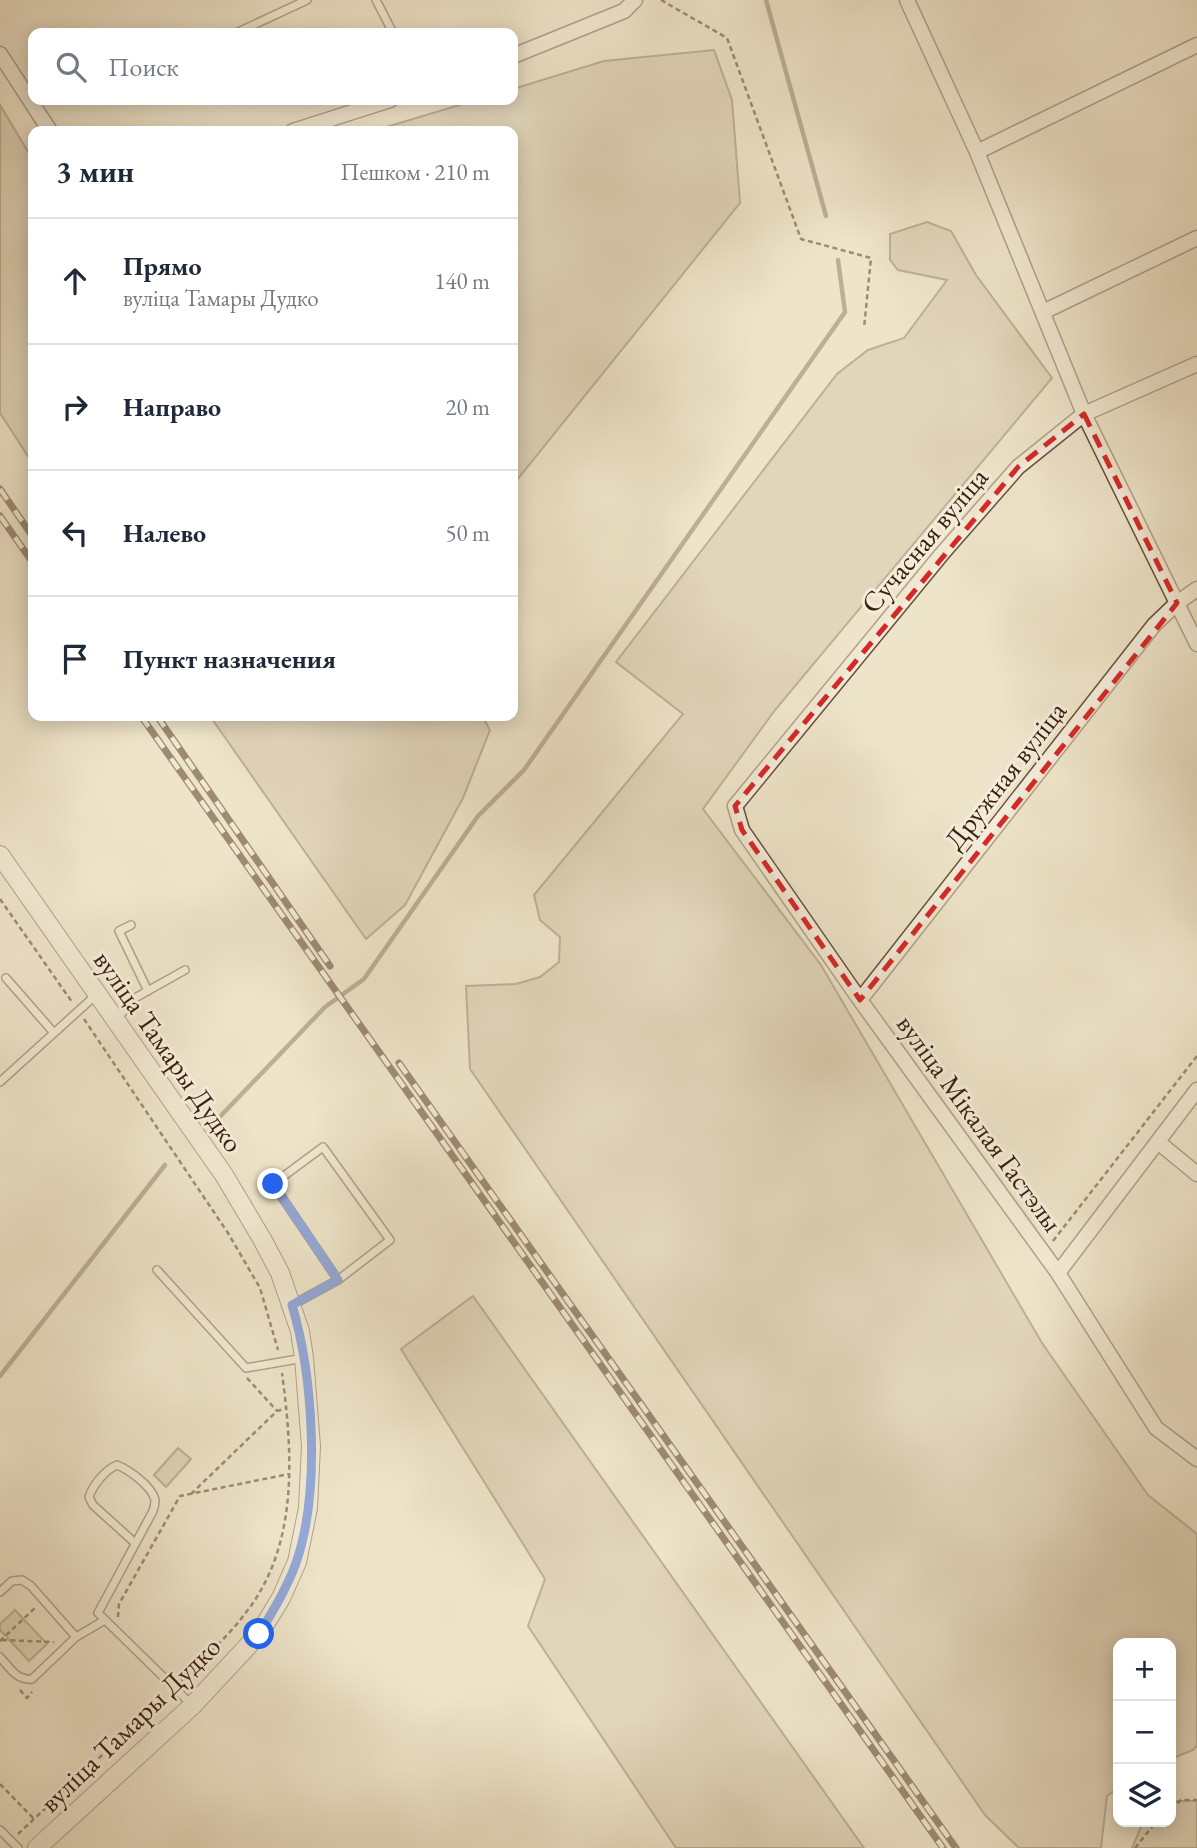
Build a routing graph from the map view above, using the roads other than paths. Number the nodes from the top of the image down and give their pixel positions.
1 (307, 0) edge
2 (376, 0) edge
3 (635, 0) edge
4 (907, 0) edge
5 (247, 28) edge
6 (390, 28) edge
7 (1197, 45) edge
8 (0, 54) edge
9 (518, 54) edge
10 (28, 97) edge
11 (33, 105) edge
12 (374, 105) edge
13 (47, 126) edge
14 (309, 126) edge
15 (977, 152) junction
16 (1197, 238) edge
17 (1043, 312) junction
18 (1197, 364) edge
19 (1084, 414) junction
20 (1197, 589) edge
21 (1177, 603) junction
22 (1197, 644) edge
23 (735, 806) joint
24 (0, 855) edge
25 (131, 925) dead end
26 (185, 970) dead end
27 (6, 978) dead end
28 (148, 991) junction
29 (97, 994) junction
30 (860, 1000) junction
31 (116, 1020) junction
32 (54, 1032) junction
33 (0, 1082) edge
34 (1197, 1090) edge
35 (1158, 1142) junction
36 (1197, 1174) edge
37 (157, 1270) dead end
38 (1058, 1273) junction
39 (338, 1280) junction
40 (292, 1305) junction
41 (304, 1358) junction
42 (1197, 1460) edge
43 (135, 1543) junction
44 (0, 1592) edge
45 (105, 1620) junction
46 (73, 1640) junction
47 (0, 1657) edge
48 (192, 1706) junction
49 (0, 1830) edge
50 (18, 1848) edge
51 (37, 1848) edge

1 - 5 lane
2 - 6 lane
3 - 9 street
4 - 15 street
7 - 15 street
8 - 10 street
11 - 13 street
12 - 14 street
15 - 17 street
16 - 17 street
17 - 19 street
18 - 19 street, Сучасная вуліца
19 - 21 street
19 - 23 street, Сучасная вуліца
20 - 21 street, Дружная вуліца
21 - 22 street
21 - 30 street, Дружная вуліца
23 - 30 street, вуліца Мікалая Гастэлы
24 - 29 street, вуліца Тамары Дудко
25 - 28 lane
26 - 28 lane
27 - 32 lane
28 - 31 lane
29 - 31 street, вуліца Тамары Дудко
29 - 32 lane
30 - 38 street, вуліца Мікалая Гастэлы
31 - 40 street, вуліца Тамары Дудко
32 - 33 lane
34 - 35 street
35 - 36 street
35 - 38 street
37 - 41 lane
38 - 42 street, вуліца Мікалая Гастэлы
39 - 39 lane
39 - 40 lane
40 - 41 street, вуліца Тамары Дудко
41 - 48 street, вуліца Тамары Дудко
43 - 43 lane
43 - 45 lane
44 - 46 lane
45 - 46 lane
45 - 48 lane
46 - 47 lane
48 - 51 street, вуліца Тамары Дудко
49 - 50 lane

